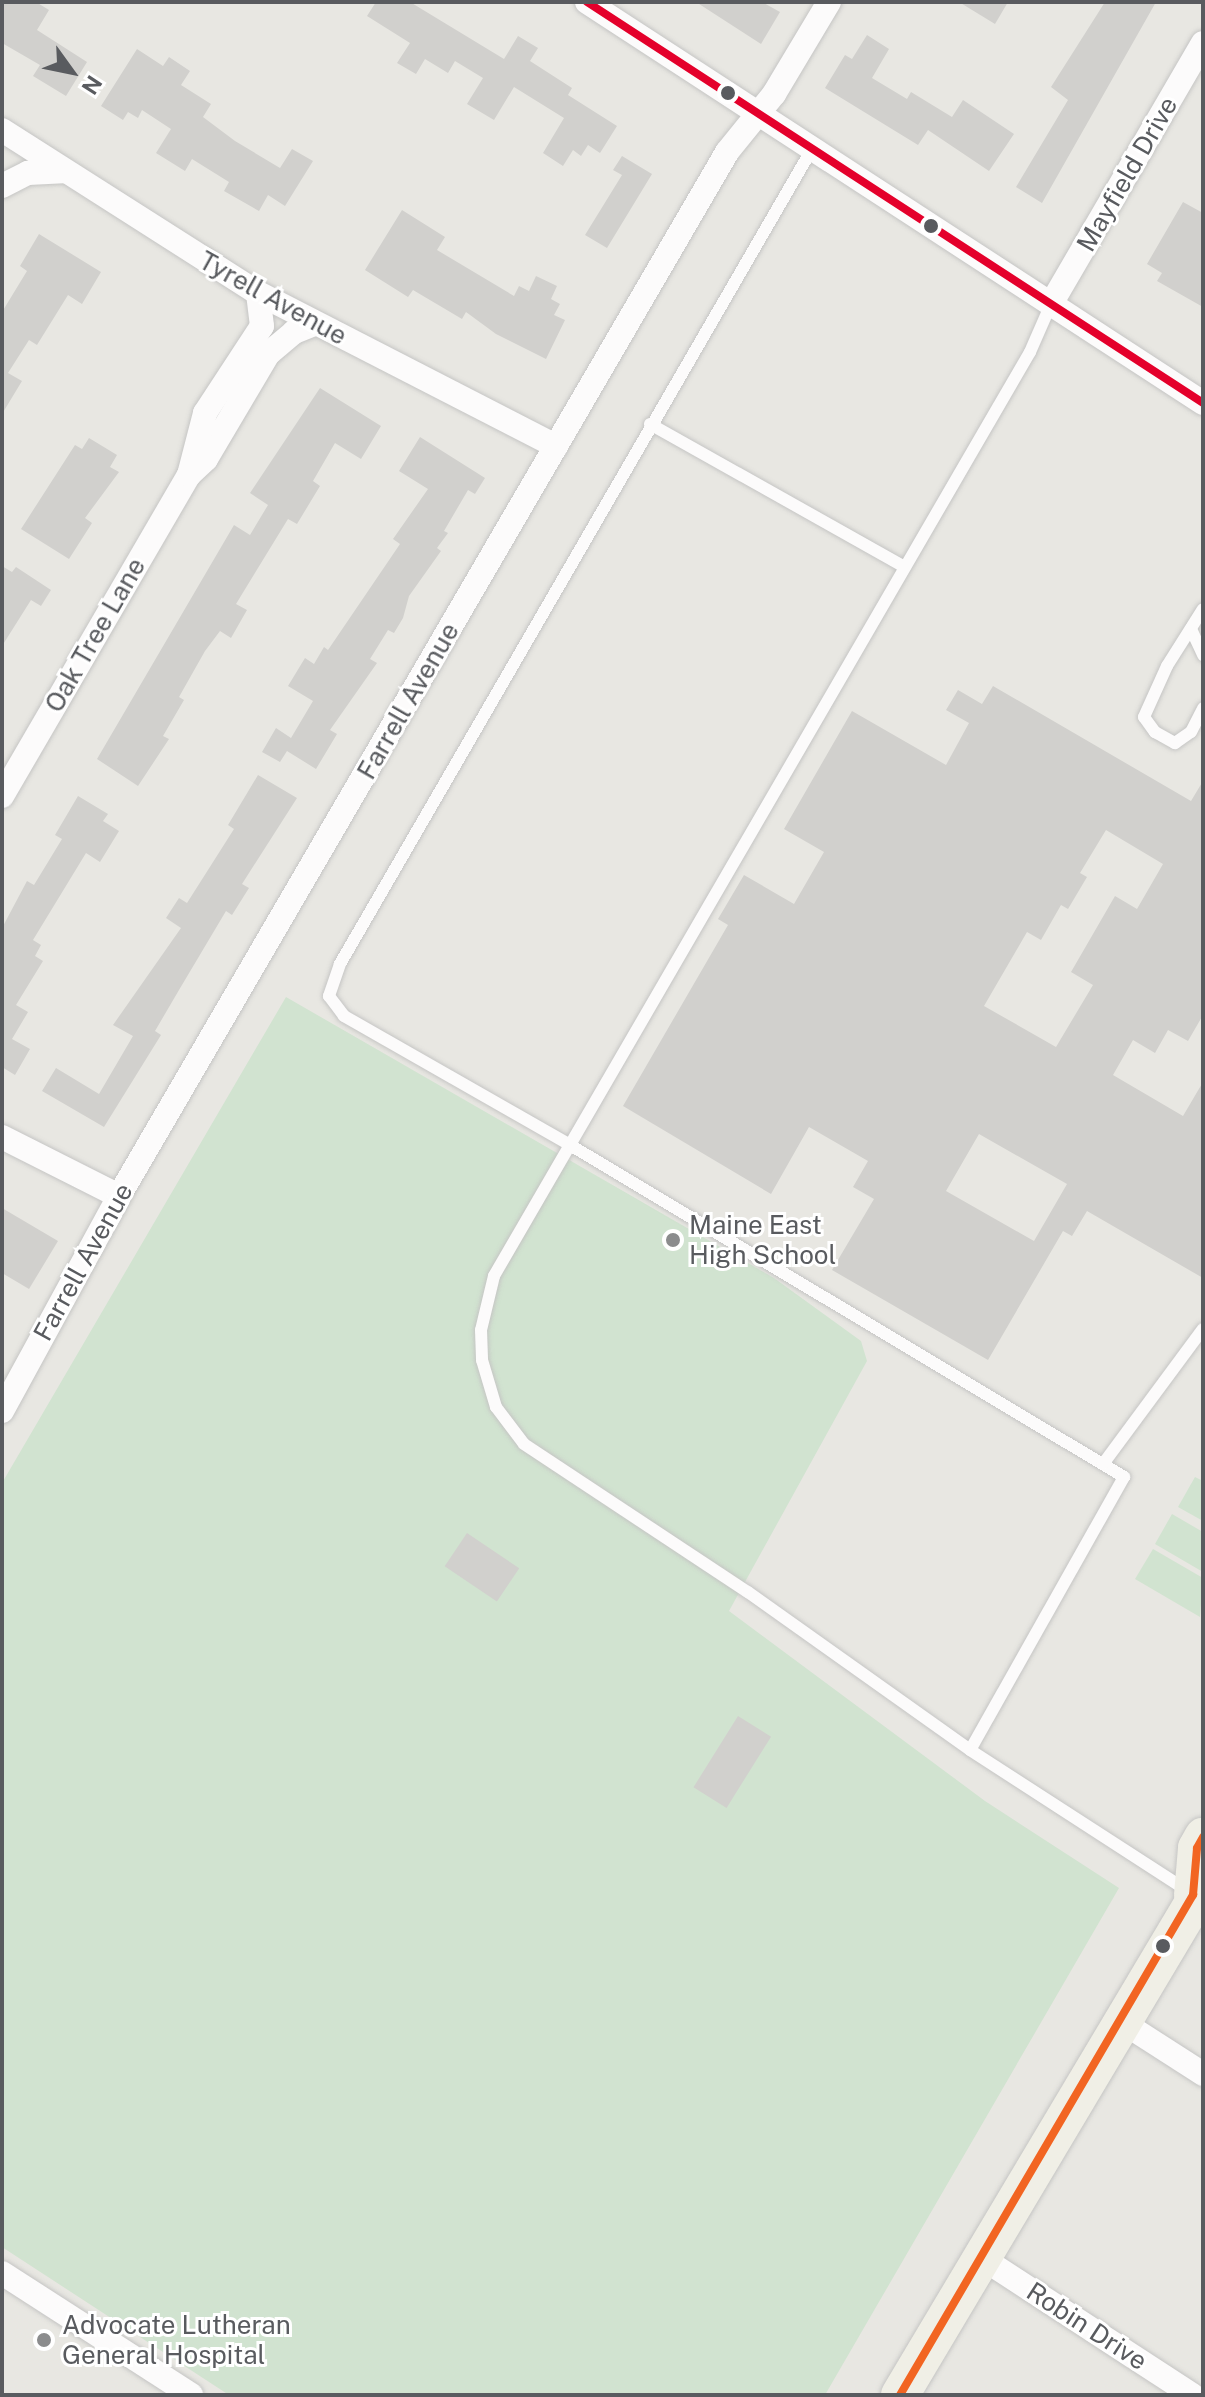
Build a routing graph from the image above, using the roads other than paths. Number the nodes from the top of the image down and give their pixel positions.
1 (587, 2) edge
2 (829, 2) edge
3 (1203, 43) edge
4 (758, 113) junction
5 (2, 130) edge
6 (812, 149) junction
7 (63, 171) junction
8 (2, 186) edge
9 (258, 293) junction
10 (1051, 304) junction
11 (314, 324) junction
12 (1203, 403) edge
13 (650, 424) junction
14 (556, 446) junction
15 (189, 475) junction
16 (905, 567) junction
17 (1203, 609) edge
18 (1191, 629) junction
19 (1203, 655) edge
20 (1203, 708) edge
21 (2, 796) edge
22 (2, 1137) edge
23 (570, 1145) junction
24 (119, 1196) junction
25 (1203, 1329) edge
26 (1197, 1348) edge
27 (2, 1411) edge
28 (1103, 1464) junction
29 (970, 1750) junction
30 (1203, 1837) edge
31 (1198, 1891) edge
32 (1119, 2020) junction
33 (1203, 2074) edge
34 (982, 2258) junction
35 (2, 2273) edge
36 (191, 2395) edge
37 (900, 2395) edge
38 (1192, 2395) edge

1 - 4 street
2 - 4 street, Farrell Avenue
3 - 10 street, Mayfield Drive
4 - 6 street
4 - 14 street, Farrell Avenue
5 - 7 street, Tyrell Avenue
6 - 10 street
6 - 13 lane
7 - 8 street
7 - 9 street, Tyrell Avenue
9 - 11 street, Tyrell Avenue
9 - 15 street, Oak Tree Lane
10 - 12 street
10 - 16 lane
11 - 14 street, Tyrell Avenue
11 - 15 street, Oak Tree Lane
13 - 16 lane
13 - 23 lane
14 - 24 street, Farrell Avenue
15 - 21 street, Oak Tree Lane
16 - 23 lane
17 - 18 lane
18 - 19 lane
18 - 20 lane
22 - 24 street
23 - 28 lane
23 - 29 lane
24 - 27 street, Farrell Avenue
25 - 26 lane
26 - 28 lane
28 - 29 lane
29 - 31 lane
30 - 31 main road
31 - 32 main road
32 - 33 street
32 - 34 main road
34 - 37 main road
34 - 38 street, Robin Drive
35 - 36 street

